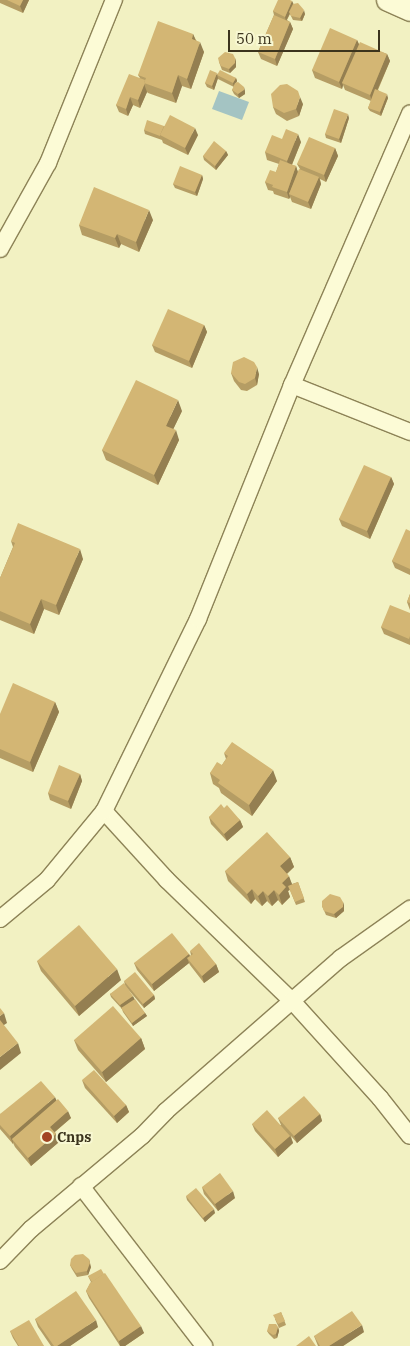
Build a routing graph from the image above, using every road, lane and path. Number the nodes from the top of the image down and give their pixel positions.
1 (114, 0) edge
2 (388, 0) edge
3 (410, 10) edge
4 (410, 114) edge
5 (0, 249) edge
6 (292, 385) junction
7 (410, 432) edge
8 (104, 811) junction
9 (410, 909) edge
10 (0, 919) edge
11 (294, 1002) junction
12 (410, 1136) edge
13 (81, 1186) junction
14 (0, 1261) edge
15 (204, 1346) edge

1 - 5 street
2 - 3 street
4 - 6 street
6 - 7 street
6 - 8 street
8 - 10 street
8 - 11 street
9 - 11 street
11 - 12 street
11 - 13 street
13 - 14 street
13 - 15 street

